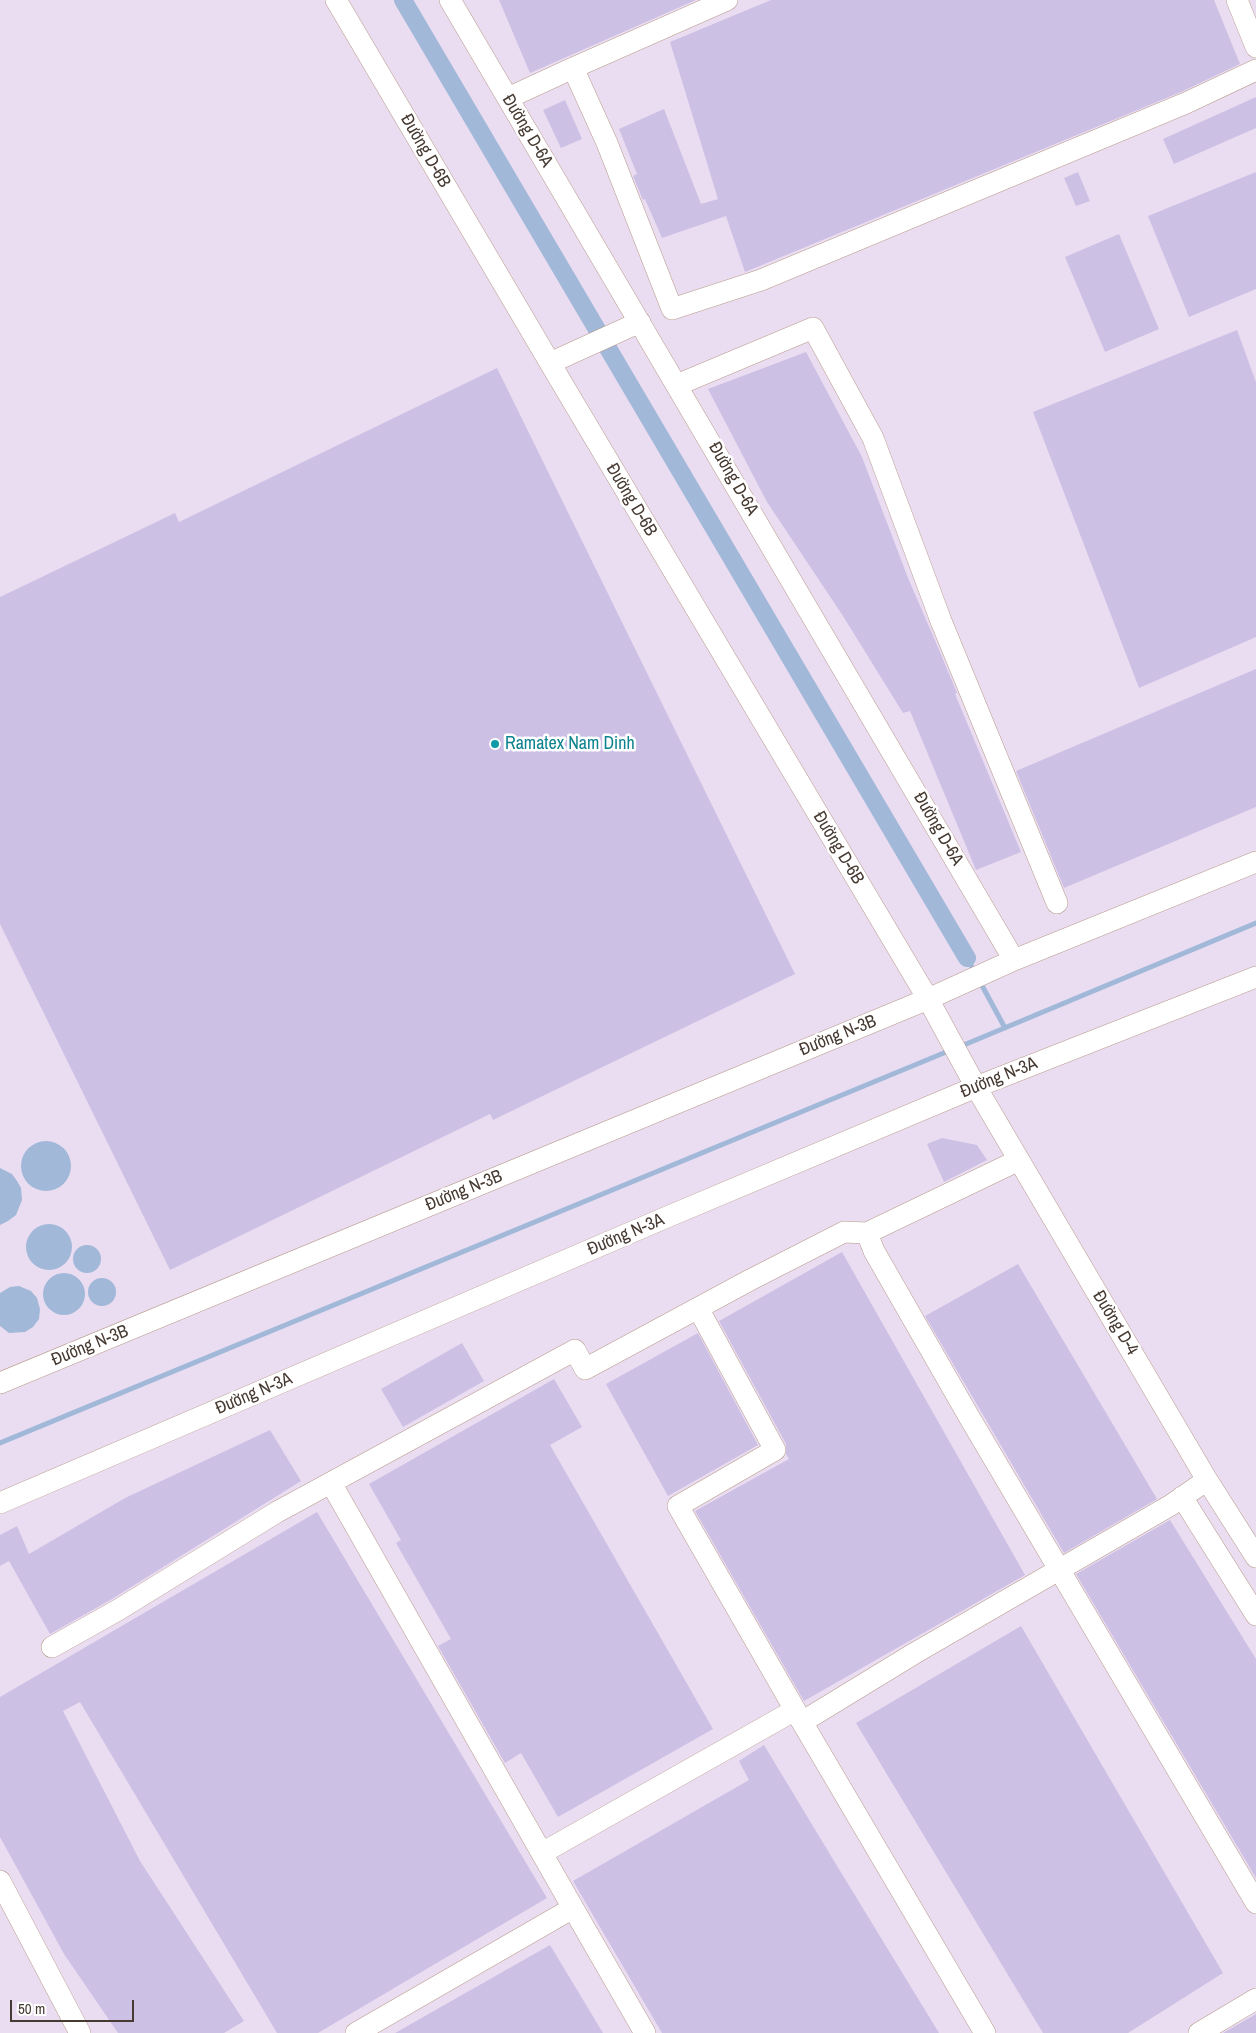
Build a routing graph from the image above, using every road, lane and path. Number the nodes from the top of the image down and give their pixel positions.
1 (336, 0) edge
2 (450, 0) edge
3 (727, 0) edge
4 (1236, 0) edge
5 (1256, 47) edge
6 (573, 68) junction
7 (1256, 70) edge
8 (508, 98) junction
9 (640, 322) junction
10 (550, 363) junction
11 (677, 385) junction
12 (1256, 862) edge
13 (1057, 903) dead end
14 (1005, 964) junction
15 (1256, 977) edge
16 (928, 999) junction
17 (946, 1032) joint
18 (976, 1087) junction
19 (1019, 1160) junction
20 (868, 1233) junction
21 (698, 1308) junction
22 (0, 1383) edge
23 (1207, 1480) junction
24 (331, 1483) junction
25 (1182, 1497) junction
26 (0, 1503) edge
27 (1256, 1557) edge
28 (1060, 1569) junction
29 (1256, 1615) edge
30 (52, 1647) dead end
31 (798, 1716) junction
32 (542, 1854) junction
33 (0, 1881) edge
34 (1256, 1903) edge
35 (574, 1908) junction
36 (1256, 1999) edge
37 (80, 2033) edge
38 (356, 2033) edge
39 (645, 2033) edge
40 (986, 2033) edge
41 (1200, 2033) edge

1 - 10 street, Đường D-6B
2 - 8 street, Đường D-6A
3 - 6 street
4 - 5 street
6 - 7 street
6 - 8 street
8 - 9 street, Đường D-6A
9 - 10 street
9 - 11 street, Đường D-6A
10 - 16 street, Đường D-6B
11 - 13 street
11 - 14 street, Đường D-6A
12 - 14 street
14 - 16 street, Đường N-3B
15 - 18 street, Đường N-3A
16 - 17 street, Đường D-6B
16 - 22 street, Đường N-3B
17 - 18 street, Đường D-4
18 - 19 street, Đường D-4
18 - 26 street, Đường N-3A
19 - 20 street
19 - 23 street, Đường D-4
20 - 21 street
20 - 28 street
21 - 24 street
21 - 31 street
23 - 25 street
23 - 27 street, Đường D-4
24 - 30 street
24 - 32 street
25 - 28 street
25 - 29 street
28 - 31 street
28 - 34 street
31 - 32 street
31 - 40 street
32 - 35 street
33 - 37 street
35 - 38 street
35 - 39 street
36 - 41 street

